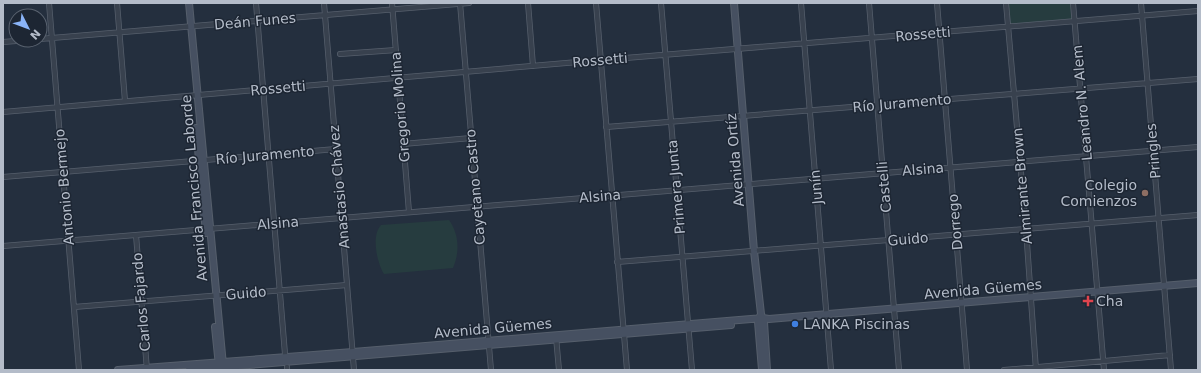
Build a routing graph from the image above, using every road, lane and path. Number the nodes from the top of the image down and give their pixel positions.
1 (49, 3) edge
2 (117, 3) edge
3 (185, 3) edge
4 (189, 3) edge
5 (256, 3) edge
6 (324, 3) edge
7 (392, 3) edge
8 (460, 3) edge
9 (469, 3) edge
10 (528, 3) edge
11 (596, 3) edge
12 (661, 3) edge
13 (734, 3) edge
14 (801, 3) edge
15 (869, 3) edge
16 (937, 3) edge
17 (1006, 3) edge
18 (1074, 3) edge
19 (1141, 3) edge
20 (392, 10) junction
21 (1198, 11) edge
22 (325, 15) junction
23 (1142, 16) junction
24 (257, 21) junction
25 (1075, 21) junction
26 (189, 27) junction
27 (1008, 27) junction
28 (119, 32) junction
29 (940, 32) junction
30 (48, 38) edge
31 (52, 38) junction
32 (872, 38) junction
33 (805, 43) junction
34 (738, 49) junction
35 (396, 50) junction
36 (340, 54) dead end
37 (666, 55) junction
38 (601, 60) junction
39 (533, 66) junction
40 (466, 72) junction
41 (398, 78) junction
42 (1198, 79) edge
43 (1148, 83) junction
44 (330, 84) junction
45 (263, 89) junction
46 (1080, 89) junction
47 (1014, 94) junction
48 (195, 95) junction
49 (945, 100) junction
50 (125, 101) junction
51 (878, 105) junction
52 (57, 107) junction
53 (810, 111) junction
54 (3, 112) edge
55 (743, 116) junction
56 (671, 122) junction
57 (606, 127) junction
58 (471, 138) junction
59 (403, 144) junction
60 (1198, 147) edge
61 (336, 149) junction
62 (1153, 151) junction
63 (269, 155) junction
64 (1086, 156) junction
65 (201, 160) junction
66 (1020, 162) junction
67 (951, 167) junction
68 (62, 172) junction
69 (883, 173) junction
70 (3, 176) edge
71 (816, 178) junction
72 (749, 184) junction
73 (677, 190) junction
74 (612, 195) junction
75 (476, 206) junction
76 (409, 212) junction
77 (1198, 215) edge
78 (341, 217) junction
79 (1159, 218) junction
80 (274, 223) junction
81 (1092, 224) junction
82 (207, 229) junction
83 (1026, 229) junction
84 (136, 235) junction
85 (956, 235) junction
86 (68, 240) junction
87 (889, 240) junction
88 (3, 246) edge
89 (821, 246) junction
90 (754, 251) junction
91 (682, 257) junction
92 (618, 262) junction
93 (1198, 283) edge
94 (347, 285) junction
95 (1164, 286) junction
96 (280, 290) junction
97 (1097, 291) junction
98 (214, 295) junction
99 (1031, 297) junction
100 (141, 301) junction
101 (962, 302) junction
102 (74, 307) junction
103 (894, 308) junction
104 (827, 314) junction
105 (762, 319) junction
106 (688, 326) junction
107 (623, 332) junction
108 (556, 337) junction
109 (489, 343) junction
110 (285, 354) dead end
111 (353, 354) junction
112 (1170, 355) junction
113 (1103, 361) junction
114 (221, 367) edge
115 (146, 369) edge
116 (1036, 369) edge
117 (79, 370) edge
118 (118, 370) edge
119 (189, 370) edge
120 (354, 370) edge
121 (491, 370) edge
122 (558, 370) edge
123 (627, 370) edge
124 (692, 370) edge
125 (762, 370) edge
126 (767, 370) edge
127 (831, 370) edge
128 (899, 370) edge
129 (967, 370) edge
130 (1004, 370) edge
131 (1104, 370) edge
132 (1171, 370) edge

1 - 31 street, Antonio Bermejo
2 - 28 street
3 - 26 main road, Avenida Francisco Laborde
4 - 26 main road, Avenida Francisco Laborde
5 - 24 street
6 - 22 street, Anastasio Chávez
7 - 20 street, Gregorio Molina
8 - 9 street, Deán Funes
8 - 20 street, Deán Funes
8 - 40 street, Cayetano Castro
10 - 39 street
11 - 38 street
12 - 37 street, Primera Junta
13 - 34 main road, Avenida Ortíz
14 - 33 street, Junín
15 - 32 street, Castelli
16 - 29 street, Dorrego
17 - 27 street, Almirante Brown
18 - 25 street, Leandro N. Alem
19 - 23 street, Pringles
20 - 22 street, Deán Funes
20 - 35 street, Gregorio Molina
21 - 23 street, Rossetti
22 - 24 street, Deán Funes
22 - 44 street, Anastasio Chávez
23 - 25 street, Rossetti
23 - 43 street, Pringles
24 - 26 street, Deán Funes
24 - 45 street
25 - 27 street, Rossetti
25 - 46 street, Leandro N. Alem
26 - 28 street, Deán Funes
26 - 48 main road, Avenida Francisco Laborde
27 - 29 street, Rossetti
27 - 47 street, Almirante Brown
28 - 31 street, Deán Funes
28 - 50 street
29 - 32 street, Rossetti
29 - 49 street, Dorrego
30 - 31 street, Deán Funes
31 - 52 street, Antonio Bermejo
32 - 33 street, Rossetti
32 - 51 street, Castelli
33 - 34 street, Rossetti
33 - 53 street, Junín
34 - 37 street, Rossetti
34 - 55 main road, Avenida Ortíz
35 - 36 street
35 - 41 street, Gregorio Molina
37 - 38 street, Rossetti
37 - 56 street, Primera Junta
38 - 39 street, Rossetti
38 - 57 street
39 - 40 street, Rossetti
40 - 41 street, Rossetti
40 - 58 street, Cayetano Castro
41 - 44 street, Rossetti
41 - 59 street, Gregorio Molina
42 - 43 street, Río Juramento
43 - 46 street, Río Juramento
43 - 62 street, Pringles
44 - 45 street, Rossetti
44 - 61 street, Anastasio Chávez
45 - 48 street, Rossetti
45 - 63 street
46 - 47 street, Río Juramento
46 - 64 street, Leandro N. Alem
47 - 49 street, Río Juramento
47 - 66 street, Almirante Brown
48 - 50 street, Rossetti
48 - 65 main road, Avenida Francisco Laborde
49 - 51 street, Río Juramento
49 - 67 street, Dorrego
50 - 52 street, Rossetti
51 - 53 street, Río Juramento
51 - 69 street, Castelli
52 - 54 street, Rossetti
52 - 68 street, Antonio Bermejo
53 - 55 street, Río Juramento
53 - 71 street, Junín
55 - 56 street, Río Juramento
55 - 72 main road, Avenida Ortíz
56 - 57 street, Río Juramento
56 - 73 street, Primera Junta
57 - 74 street
58 - 59 street
58 - 75 street, Cayetano Castro
59 - 76 street, Gregorio Molina
60 - 62 street, Alsina
61 - 63 street, Río Juramento
61 - 78 street, Anastasio Chávez
62 - 64 street, Alsina
62 - 79 street, Pringles
63 - 65 street, Río Juramento
63 - 80 street
64 - 66 street, Alsina
64 - 81 street, Leandro N. Alem
65 - 68 street, Río Juramento
65 - 82 main road, Avenida Francisco Laborde
66 - 67 street, Alsina
66 - 83 street, Almirante Brown
67 - 69 street, Alsina
67 - 85 street, Dorrego
68 - 70 street, Río Juramento
68 - 86 street, Antonio Bermejo
69 - 71 street, Alsina
69 - 87 street, Castelli
71 - 72 street, Alsina
71 - 89 street, Junín
72 - 73 street, Alsina
72 - 90 main road, Avenida Ortíz
73 - 74 street, Alsina
73 - 91 street, Primera Junta
74 - 75 street, Alsina
74 - 92 street
75 - 76 street, Alsina
75 - 109 street, Cayetano Castro
76 - 78 street, Alsina
77 - 79 street, Guido
78 - 80 street, Alsina
78 - 94 street, Anastasio Chávez
79 - 81 street, Guido
79 - 95 street, Pringles
80 - 82 street, Alsina
80 - 96 street
81 - 83 street, Guido
81 - 97 street, Leandro N. Alem
82 - 84 street, Alsina
82 - 98 main road, Avenida Francisco Laborde
83 - 85 street, Guido
83 - 99 street, Almirante Brown
84 - 86 street, Alsina
84 - 100 street, Carlos Fajardo
85 - 87 street, Guido
85 - 101 street, Dorrego
86 - 88 street, Alsina
86 - 102 street, Antonio Bermejo
87 - 89 street, Guido
87 - 103 street, Castelli
89 - 90 street, Guido
89 - 104 street, Junín
90 - 91 street, Guido
90 - 105 main road, Avenida Ortíz
91 - 92 street, Guido
91 - 106 street, Primera Junta
92 - 107 street
93 - 95 main road, Avenida Güemes
94 - 96 street, Guido
94 - 111 street, Anastasio Chávez
95 - 97 main road, Avenida Güemes
95 - 112 street, Pringles
96 - 98 street, Guido
96 - 110 street
97 - 99 main road, Avenida Güemes
97 - 113 street, Leandro N. Alem
98 - 100 street, Guido
98 - 114 main road, Avenida Francisco Laborde
99 - 101 main road, Avenida Güemes
99 - 116 street, Almirante Brown
100 - 102 street, Guido
100 - 115 street, Carlos Fajardo
101 - 103 main road, Avenida Güemes
101 - 129 street, Dorrego
102 - 117 street, Antonio Bermejo
103 - 104 main road, Avenida Güemes
103 - 128 street, Castelli
104 - 105 main road, Avenida Güemes
104 - 127 street, Junín
105 - 106 main road, Avenida Güemes
105 - 125 main road, Avenida Ortíz
105 - 126 main road, Avenida Ortíz
106 - 107 main road, Avenida Güemes
106 - 124 street, Primera Junta
107 - 108 main road, Avenida Güemes
107 - 123 street
108 - 109 main road, Avenida Güemes
108 - 122 street
109 - 111 main road, Avenida Güemes
109 - 121 street, Cayetano Castro
111 - 114 main road, Avenida Güemes
111 - 120 street, Anastasio Chávez
112 - 113 street
112 - 132 street, Pringles
113 - 116 street
113 - 131 street, Leandro N. Alem
114 - 115 main road
114 - 119 main road
115 - 118 main road
116 - 130 street

